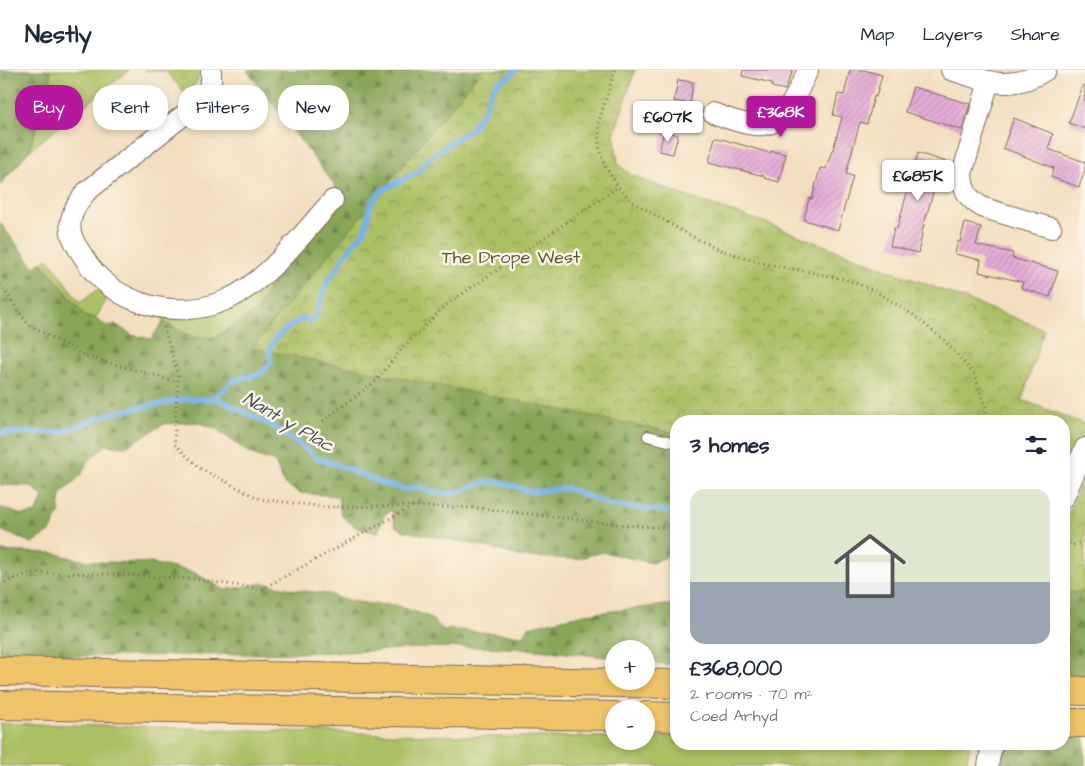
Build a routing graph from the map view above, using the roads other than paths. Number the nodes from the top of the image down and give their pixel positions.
1 (211, 70) edge
2 (808, 70) edge
3 (952, 70) edge
4 (1046, 70) edge
5 (989, 81) junction
6 (713, 113) dead end
7 (333, 200) dead end
8 (1051, 228) dead end
9 (648, 436) dead end
10 (670, 441) edge
11 (1085, 448) edge
12 (1070, 483) edge
13 (0, 671) edge
14 (670, 684) edge
15 (1070, 690) edge
16 (1085, 691) edge
17 (0, 705) edge
18 (605, 716) edge
19 (655, 716) edge
20 (670, 717) edge
21 (1070, 723) edge
22 (1085, 723) edge
23 (991, 750) edge
24 (988, 766) edge

1 - 7 street
2 - 6 street
3 - 5 street
4 - 5 street
5 - 8 street
9 - 10 lane
11 - 12 street
13 - 14 highway
15 - 16 highway
17 - 18 highway
19 - 20 highway
21 - 22 highway
23 - 24 street

